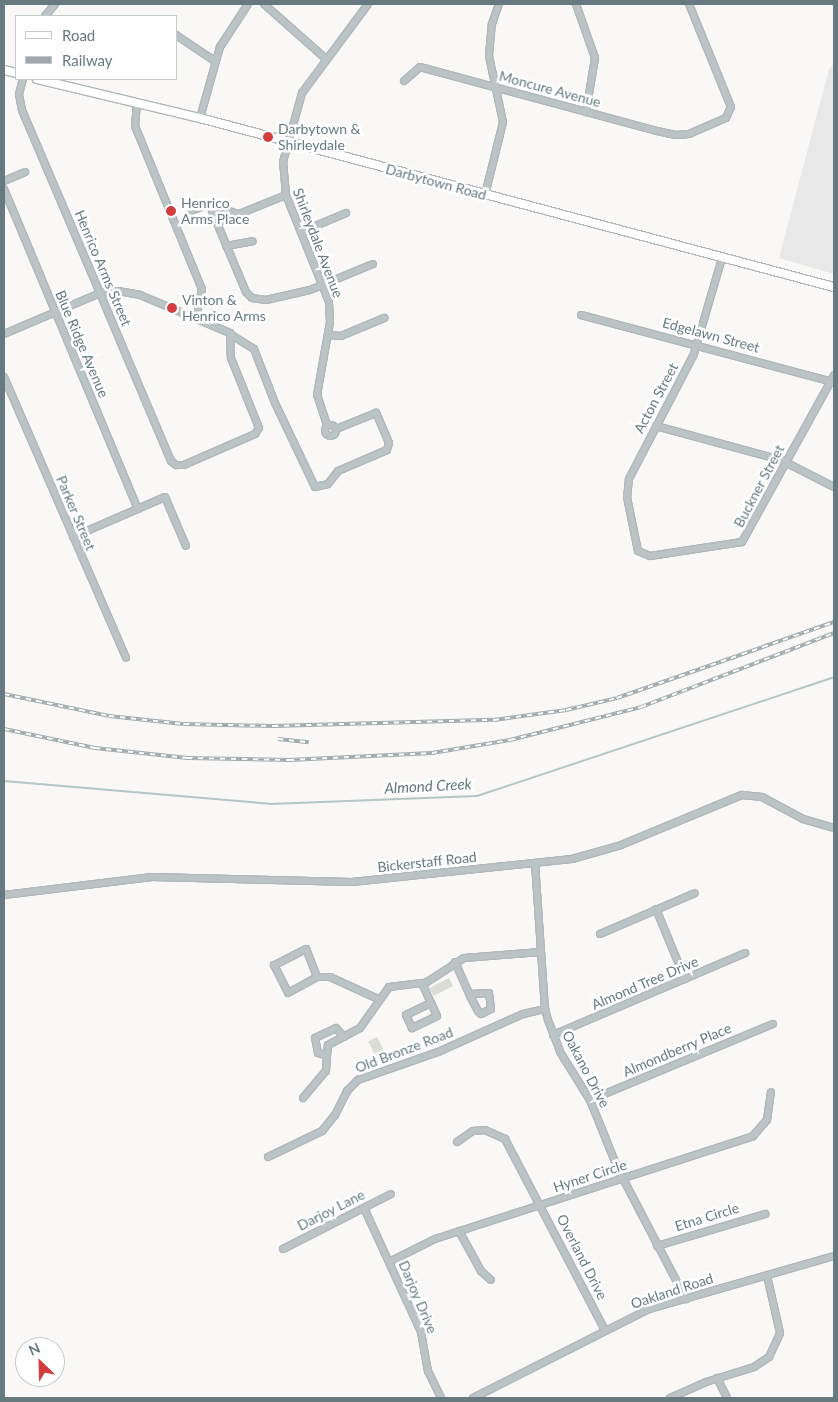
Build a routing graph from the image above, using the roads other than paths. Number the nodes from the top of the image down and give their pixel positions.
1 (55, 4) edge
2 (248, 4) edge
3 (264, 4) edge
4 (368, 4) edge
5 (499, 4) edge
6 (576, 4) edge
7 (689, 4) edge
8 (46, 15) edge
9 (178, 36) edge
10 (325, 58) junction
11 (216, 62) junction
12 (24, 80) edge
13 (41, 80) edge
14 (404, 81) dead end
15 (495, 87) junction
16 (137, 103) junction
17 (586, 112) junction
18 (200, 118) junction
19 (287, 142) junction
20 (26, 172) dead end
21 (4, 181) edge
22 (4, 189) edge
23 (286, 195) junction
24 (485, 195) junction
25 (209, 204) junction
26 (188, 212) dead end
27 (346, 213) dead end
28 (238, 214) junction
29 (217, 223) junction
30 (301, 232) junction
31 (253, 241) dead end
32 (226, 246) junction
33 (722, 258) junction
34 (373, 264) dead end
35 (323, 285) junction
36 (834, 288) edge
37 (100, 293) junction
38 (55, 312) junction
39 (581, 315) dead end
40 (196, 318) junction
41 (384, 318) dead end
42 (4, 334) edge
43 (230, 334) junction
44 (328, 335) junction
45 (698, 344) junction
46 (4, 377) edge
47 (833, 379) edge
48 (327, 425) junction
49 (656, 426) junction
50 (336, 429) junction
51 (786, 462) junction
52 (834, 487) edge
53 (138, 509) junction
54 (73, 537) junction
55 (186, 546) dead end
56 (638, 551) joint
57 (126, 658) dead end
58 (834, 828) edge
59 (535, 862) junction
60 (694, 893) dead end
61 (4, 895) edge
62 (656, 909) junction
63 (600, 934) dead end
64 (541, 952) junction
65 (746, 953) dead end
66 (455, 962) junction
67 (317, 977) junction
68 (685, 979) junction
69 (422, 983) junction
70 (470, 994) dead end
71 (378, 999) junction
72 (431, 1003) junction
73 (545, 1009) junction
74 (773, 1024) dead end
75 (553, 1035) junction
76 (344, 1037) junction
77 (325, 1055) junction
78 (771, 1092) dead end
79 (302, 1098) dead end
80 (590, 1100) junction
81 (457, 1142) dead end
82 (268, 1157) dead end
83 (623, 1179) junction
84 (391, 1194) dead end
85 (541, 1205) junction
86 (364, 1208) junction
87 (765, 1214) dead end
88 (459, 1231) junction
89 (658, 1246) junction
90 (283, 1248) dead end
91 (834, 1256) edge
92 (389, 1262) junction
93 (767, 1276) junction
94 (492, 1280) dead end
95 (686, 1299) junction
96 (605, 1330) junction
97 (717, 1378) junction
98 (483, 1396) edge
99 (442, 1398) edge
100 (473, 1398) edge
101 (670, 1398) edge
102 (727, 1398) edge

1 - 8 street
2 - 11 street
3 - 10 street
4 - 10 street, Shirleydale Avenue
5 - 15 street
6 - 17 street
7 - 17 street, Moncure Avenue
9 - 11 street
10 - 19 street, Shirleydale Avenue
11 - 18 street
12 - 37 street, Henrico Arms Street
13 - 16 main road, Darbytown Road
14 - 15 street, Moncure Avenue
15 - 17 street, Moncure Avenue
15 - 24 street
16 - 18 main road, Darbytown Road
16 - 40 street
18 - 19 main road, Darbytown Road
19 - 23 street, Shirleydale Avenue
19 - 24 main road, Darbytown Road
20 - 21 street
22 - 38 street, Blue Ridge Avenue
23 - 28 street
23 - 30 street, Shirleydale Avenue
24 - 33 main road, Darbytown Road
25 - 26 street
25 - 28 street
25 - 29 street
27 - 30 street
28 - 29 street
29 - 32 street
30 - 35 street, Shirleydale Avenue
31 - 32 street
32 - 35 street
33 - 36 main road, Darbytown Road
33 - 45 street, Acton Street
34 - 35 street
35 - 44 street, Shirleydale Avenue
37 - 38 street
37 - 40 street
37 - 43 street, Henrico Arms Street
38 - 42 street
38 - 53 street, Blue Ridge Avenue
39 - 45 street, Edgelawn Street
40 - 43 street
41 - 44 street
43 - 50 street
44 - 48 street, Shirleydale Avenue
45 - 47 street, Edgelawn Street
45 - 49 street, Acton Street
46 - 54 street, Parker Street
47 - 51 street, Buckner Street
48 - 50 street
48 - 50 street
49 - 51 street
49 - 56 street, Acton Street
51 - 52 street
51 - 56 street, Buckner Street
53 - 54 street
53 - 55 street
54 - 57 street, Parker Street
58 - 59 street, Bickerstaff Road
59 - 61 street, Bickerstaff Road
59 - 64 street, Oakano Drive
60 - 62 street
62 - 63 street
62 - 68 street
64 - 66 street
64 - 73 street, Oakano Drive
65 - 68 street, Almond Tree Drive
66 - 69 street
66 - 70 street
67 - 67 street
67 - 71 street
68 - 75 street, Almond Tree Drive
69 - 71 street
69 - 72 street
71 - 76 street
72 - 72 street
73 - 75 street, Oakano Drive
73 - 82 street, Old Bronze Road
74 - 80 street, Almondberry Place
75 - 80 street, Oakano Drive
76 - 77 street
76 - 77 street
77 - 79 street
78 - 83 street, Hyner Circle
80 - 83 street, Oakano Drive
81 - 85 street, Overland Drive
83 - 85 street, Hyner Circle
83 - 89 street, Oakano Drive
84 - 86 street, Darjoy Lane
85 - 88 street, Hyner Circle
85 - 96 street, Overland Drive
86 - 90 street, Darjoy Lane
86 - 92 street, Darjoy Drive
87 - 89 street, Etna Circle
88 - 92 street, Hyner Circle
88 - 94 street
89 - 95 street, Oakano Drive
91 - 93 street, Oakland Road
92 - 99 street, Darjoy Drive
93 - 95 street, Oakland Road
93 - 97 street
95 - 96 street, Oakland Road
96 - 98 street, Oakland Road
97 - 101 street
97 - 102 street
98 - 100 street, Oakland Road

